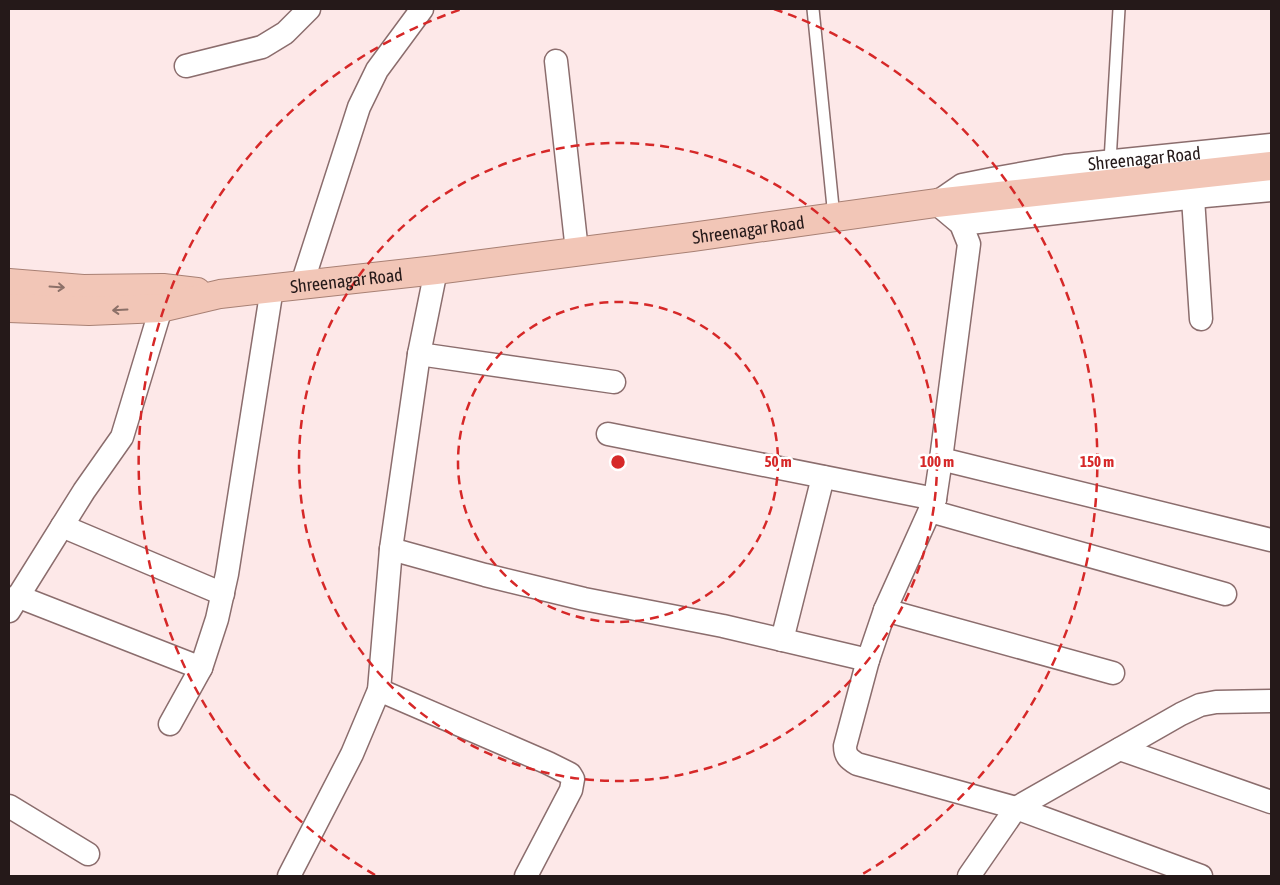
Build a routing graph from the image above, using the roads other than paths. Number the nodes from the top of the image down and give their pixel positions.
1 (310, 9) edge
2 (422, 9) edge
3 (813, 9) edge
4 (1119, 9) edge
5 (556, 61) dead end
6 (186, 66) dead end
7 (1271, 145) edge
8 (1110, 161) junction
9 (1271, 166) edge
10 (1271, 190) edge
11 (1193, 198) junction
12 (936, 202) junction
13 (834, 217) junction
14 (961, 224) junction
15 (577, 251) junction
16 (436, 270) junction
17 (9, 283) edge
18 (302, 284) junction
19 (272, 288) junction
20 (162, 298) junction
21 (9, 308) edge
22 (1202, 319) dead end
23 (419, 354) junction
24 (614, 382) dead end
25 (608, 434) dead end
26 (941, 459) junction
27 (824, 477) junction
28 (932, 505) junction
29 (62, 526) junction
30 (1271, 540) edge
31 (391, 549) junction
32 (223, 594) junction
33 (1225, 594) dead end
34 (13, 603) edge
35 (884, 610) junction
36 (782, 640) junction
37 (868, 660) junction
38 (201, 668) junction
39 (1113, 673) dead end
40 (379, 690) junction
41 (1271, 701) edge
42 (170, 724) dead end
43 (1120, 749) junction
44 (1271, 802) edge
45 (9, 806) edge
46 (1016, 808) junction
47 (88, 854) dead end
48 (289, 876) edge
49 (526, 876) edge
50 (969, 876) edge
51 (1201, 876) edge

1 - 6 street
2 - 18 street
3 - 13 lane
4 - 8 lane
5 - 15 street
7 - 8 street, Shreenagar Road
8 - 12 street, Shreenagar Road
9 - 12 highway
10 - 11 street
11 - 14 street
11 - 22 street
12 - 13 highway, Shreenagar Road
12 - 14 street
13 - 15 highway, Shreenagar Road
14 - 26 street
15 - 16 highway, Shreenagar Road
16 - 18 highway, Shreenagar Road
16 - 23 street
17 -> 20 highway, Shreenagar Road
18 - 19 highway, Shreenagar Road
19 - 20 highway, Shreenagar Road
19 - 32 street
20 -> 21 highway, Shreenagar Road
20 - 29 street
23 - 24 street
23 - 31 street
25 - 27 street
26 - 28 street
26 - 30 street
27 - 28 street
27 - 36 street
28 - 33 street
28 - 35 street
29 - 32 street
29 - 34 street
31 - 36 street
31 - 40 street
32 - 38 street
34 - 38 street
35 - 37 street
35 - 39 street
36 - 37 street
37 - 46 street
38 - 42 street
40 - 48 street
40 - 49 street
41 - 43 street
43 - 44 street
43 - 46 street
45 - 47 street
46 - 50 street
46 - 51 street

